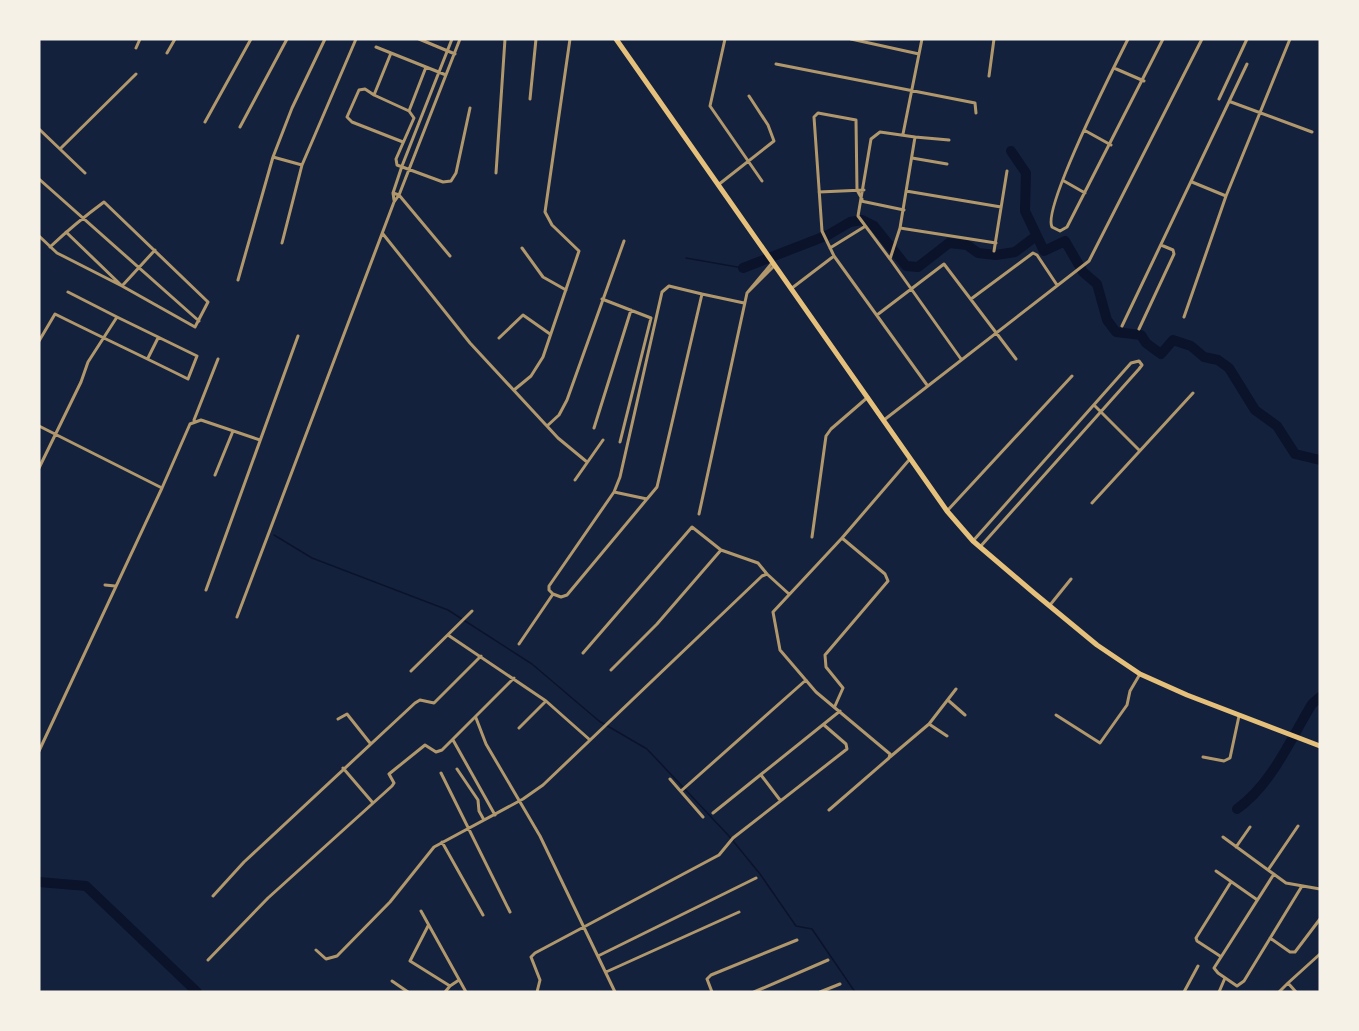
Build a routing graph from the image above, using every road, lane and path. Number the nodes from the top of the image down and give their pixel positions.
1 (140, 39) edge
2 (175, 39) edge
3 (251, 39) edge
4 (287, 39) edge
5 (325, 39) edge
6 (356, 39) edge
7 (419, 39) edge
8 (452, 39) edge
9 (460, 39) edge
10 (505, 39) edge
11 (537, 39) edge
12 (570, 39) edge
13 (616, 39) edge
14 (725, 39) edge
15 (851, 39) edge
16 (922, 39) edge
17 (994, 39) edge
18 (1128, 39) edge
19 (1163, 39) edge
20 (1202, 39) edge
21 (1247, 39) edge
22 (1290, 39) edge
23 (376, 47) dead end
24 (136, 48) dead end
25 (447, 51) junction
26 (167, 53) dead end
27 (392, 53) junction
28 (454, 54) junction
29 (919, 54) junction
30 (776, 64) dead end
31 (1247, 64) dead end
32 (426, 67) junction
33 (1114, 68) junction
34 (439, 71) junction
35 (136, 74) dead end
36 (446, 75) junction
37 (989, 76) dead end
38 (1144, 81) junction
39 (911, 90) junction
40 (374, 95) junction
41 (749, 96) dead end
42 (530, 99) dead end
43 (1219, 99) dead end
44 (1231, 102) junction
45 (470, 108) dead end
46 (410, 111) junction
47 (976, 113) dead end
48 (1259, 113) junction
49 (205, 122) dead end
50 (240, 127) dead end
51 (39, 129) edge
52 (1084, 130) junction
53 (1312, 132) dead end
54 (903, 134) junction
55 (915, 137) junction
56 (950, 140) dead end
57 (404, 142) junction
58 (1111, 145) junction
59 (60, 149) junction
60 (273, 157) junction
61 (912, 158) junction
62 (748, 160) junction
63 (946, 164) dead end
64 (302, 165) junction
65 (402, 166) junction
66 (410, 169) junction
67 (1007, 171) dead end
68 (85, 173) dead end
69 (496, 173) dead end
70 (39, 179) edge
71 (762, 181) dead end
72 (1064, 181) junction
73 (1192, 182) junction
74 (718, 185) junction
75 (857, 190) junction
76 (864, 190) junction
77 (906, 191) junction
78 (819, 192) junction
79 (393, 193) junction
80 (1085, 193) junction
81 (399, 195) junction
82 (1226, 196) junction
83 (861, 200) junction
84 (394, 202) junction
85 (1001, 207) junction
86 (904, 210) junction
87 (82, 218) junction
88 (864, 226) junction
89 (900, 228) junction
90 (66, 232) junction
91 (382, 234) junction
92 (39, 236) edge
93 (624, 242) dead end
94 (282, 243) dead end
95 (996, 243) junction
96 (1161, 245) junction
97 (50, 247) junction
98 (522, 248) dead end
99 (830, 248) junction
100 (155, 250) junction
101 (994, 251) dead end
102 (450, 255) dead end
103 (834, 256) junction
104 (890, 259) junction
105 (772, 264) junction
106 (139, 268) junction
107 (238, 280) dead end
108 (1057, 285) junction
109 (122, 286) junction
110 (790, 289) junction
111 (911, 289) junction
112 (566, 290) junction
113 (68, 292) dead end
114 (702, 294) junction
115 (602, 299) junction
116 (971, 300) junction
117 (744, 303) junction
118 (631, 310) junction
119 (877, 315) junction
120 (117, 317) junction
121 (1184, 317) dead end
122 (199, 321) junction
123 (1122, 326) dead end
124 (1139, 329) dead end
125 (995, 333) junction
126 (550, 334) junction
127 (298, 336) dead end
128 (104, 338) junction
129 (158, 338) junction
130 (499, 339) dead end
131 (39, 341) edge
132 (148, 358) junction
133 (218, 359) dead end
134 (962, 359) junction
135 (1016, 359) dead end
136 (1072, 376) dead end
137 (927, 385) junction
138 (514, 390) junction
139 (1193, 393) dead end
140 (868, 398) junction
141 (1094, 405) junction
142 (1101, 412) junction
143 (194, 420) junction
144 (884, 420) junction
145 (39, 426) edge
146 (547, 426) junction
147 (594, 428) dead end
148 (233, 430) junction
149 (56, 435) junction
150 (260, 440) junction
151 (603, 440) dead end
152 (620, 442) dead end
153 (1139, 450) junction
154 (910, 458) junction
155 (1045, 460) junction
156 (587, 462) junction
157 (1051, 466) junction
158 (39, 468) edge
159 (214, 475) dead end
160 (574, 480) dead end
161 (162, 488) junction
162 (614, 492) junction
163 (647, 499) junction
164 (1092, 503) dead end
165 (947, 511) junction
166 (699, 514) dead end
167 (812, 537) dead end
168 (842, 538) junction
169 (973, 541) junction
170 (980, 547) junction
171 (721, 550) junction
172 (767, 574) junction
173 (1071, 579) dead end
174 (105, 585) dead end
175 (115, 586) junction
176 (206, 590) dead end
177 (554, 594) junction
178 (789, 594) junction
179 (1050, 605) junction
180 (472, 612) dead end
181 (237, 617) dead end
182 (448, 635) junction
183 (519, 644) dead end
184 (583, 653) dead end
185 (481, 656) junction
186 (611, 670) dead end
187 (411, 671) dead end
188 (1140, 674) junction
189 (514, 678) junction
190 (806, 680) junction
191 (956, 689) dead end
192 (546, 701) junction
193 (949, 701) junction
194 (835, 706) junction
195 (840, 711) junction
196 (965, 715) dead end
197 (1056, 715) dead end
198 (1239, 716) junction
199 (476, 718) junction
200 (338, 719) dead end
201 (929, 724) junction
202 (824, 725) junction
203 (519, 728) dead end
204 (947, 736) dead end
205 (453, 740) junction
206 (590, 740) junction
207 (370, 743) junction
208 (1320, 746) edge
209 (39, 751) edge
210 (890, 757) junction
211 (1203, 757) dead end
212 (343, 768) junction
213 (457, 769) dead end
214 (441, 773) dead end
215 (761, 774) junction
216 (670, 779) dead end
217 (681, 791) junction
218 (780, 800) junction
219 (518, 802) junction
220 (373, 803) junction
221 (828, 810) dead end
222 (713, 813) dead end
223 (495, 815) junction
224 (703, 817) dead end
225 (484, 820) junction
226 (1298, 826) dead end
227 (1250, 827) dead end
228 (468, 829) junction
229 (1223, 837) dead end
230 (442, 842) junction
231 (1236, 847) junction
232 (1268, 870) junction
233 (1216, 871) dead end
234 (1274, 874) junction
235 (756, 878) dead end
236 (1231, 882) junction
237 (1302, 886) junction
238 (1320, 889) edge
239 (213, 896) dead end
240 (1256, 899) junction
241 (421, 911) dead end
242 (510, 912) dead end
243 (740, 912) dead end
244 (483, 915) dead end
245 (1320, 919) edge
246 (428, 926) junction
247 (585, 928) junction
248 (1270, 938) junction
249 (797, 940) dead end
250 (316, 950) dead end
251 (1320, 954) edge
252 (598, 956) junction
253 (1220, 956) junction
254 (208, 960) dead end
255 (828, 960) dead end
256 (1198, 966) dead end
257 (606, 972) junction
258 (1225, 978) junction
259 (459, 980) junction
260 (392, 981) dead end
261 (1288, 983) junction
262 (840, 984) dead end
263 (450, 986) junction
264 (408, 992) edge
265 (445, 992) edge
266 (466, 992) edge
267 (537, 992) edge
268 (615, 992) edge
269 (712, 992) edge
270 (754, 992) edge
271 (820, 992) edge
272 (1184, 992) edge
273 (1219, 992) edge
274 (1279, 992) edge
275 (1296, 992) edge

1 - 24 street
2 - 26 street
3 - 49 street
4 - 50 street
5 - 60 street
6 - 64 street
7 - 25 street
8 - 25 street
9 - 28 street
10 - 69 street
11 - 42 street
12 - 112 street
13 - 74 main road
14 - 62 street
15 - 29 street
16 - 29 street
17 - 37 street
18 - 33 street
19 - 38 street
20 - 108 street
21 - 43 street
22 - 48 street
23 - 27 street
25 - 28 street
25 - 34 street
27 - 32 street
27 - 40 street
28 - 36 street
29 - 39 street
30 - 39 street
31 - 44 street
32 - 34 street
32 - 46 street
33 - 38 street
33 - 52 street
34 - 36 street
34 - 65 street
35 - 59 street
36 - 66 street
38 - 58 street
39 - 47 street
39 - 54 street
40 - 46 street
40 - 57 street
41 - 62 street
44 - 48 street
44 - 73 street
45 - 66 street
46 - 57 street
48 - 53 street
48 - 82 street
51 - 59 street
52 - 58 street
52 - 72 street
54 - 55 street
54 - 76 street
55 - 56 street
55 - 61 street
57 - 65 street
58 - 80 street
59 - 68 street
60 - 64 street
60 - 107 street
61 - 63 street
61 - 77 street
62 - 71 street
62 - 74 street
64 - 94 street
65 - 66 street
65 - 79 street
66 - 81 street
67 - 85 street
70 - 87 street
72 - 80 street
72 - 80 street
73 - 82 street
73 - 96 street
74 - 105 main road
75 - 76 street
75 - 78 street
75 - 78 street
75 - 83 street
76 - 83 street
77 - 85 street
77 - 86 street
78 - 99 street
79 - 81 street
79 - 84 street
81 - 84 street
81 - 102 street
82 - 121 street
83 - 86 street
83 - 88 street
84 - 91 street
85 - 95 street
86 - 89 street
87 - 90 street
87 - 100 street
87 - 106 street
88 - 99 street
88 - 104 street
89 - 95 street
89 - 104 street
90 - 97 street
90 - 109 street
91 - 138 street
91 - 181 street
92 - 97 street
93 - 115 street
95 - 101 street
96 - 123 street
96 - 124 street
97 - 109 street
98 - 112 street
99 - 103 street
100 - 106 street
100 - 122 street
103 - 110 street
103 - 119 street
104 - 111 street
105 - 110 main road
105 - 117 street
106 - 109 street
106 - 122 street
108 - 116 street
108 - 125 street
109 - 122 street
110 - 140 main road
111 - 116 street
111 - 119 street
111 - 134 street
112 - 126 street
113 - 120 street
114 - 117 street
114 - 162 street
114 - 163 street
115 - 118 street
115 - 146 street
116 - 125 street
117 - 166 street
118 - 147 street
118 - 152 street
119 - 137 street
120 - 128 street
120 - 129 street
125 - 134 street
125 - 135 street
126 - 130 street
126 - 138 street
127 - 150 street
128 - 131 street
128 - 132 street
128 - 149 street
129 - 132 street
129 - 132 street
133 - 143 street
134 - 137 street
136 - 165 street
137 - 144 street
138 - 146 street
139 - 153 street
140 - 144 main road
140 - 167 street
141 - 142 street
141 - 142 street
141 - 155 street
142 - 153 street
142 - 157 street
143 - 148 street
143 - 161 street
144 - 154 main road
145 - 149 street
146 - 156 street
148 - 150 street
148 - 159 street
149 - 158 street
149 - 161 street
150 - 176 street
151 - 156 street
153 - 164 street
154 - 165 main road
154 - 168 street
155 - 157 street
155 - 169 street
156 - 160 street
157 - 170 street
161 - 175 street
162 - 163 street
162 - 177 street
163 - 177 street
165 - 169 main road
168 - 178 street
168 - 194 street
169 - 170 main road
170 - 179 main road
171 - 172 street
171 - 184 street
171 - 186 street
172 - 178 street
172 - 206 street
173 - 179 street
174 - 175 street
175 - 209 street
177 - 183 street
178 - 190 street
179 - 188 main road
180 - 182 street
182 - 185 street
182 - 187 street
185 - 189 street
185 - 207 street
188 - 197 street
188 - 198 main road
189 - 192 street
189 - 199 street
190 - 194 street
190 - 217 street
191 - 193 street
192 - 203 street
192 - 206 street
193 - 196 street
193 - 201 street
194 - 195 street
195 - 202 street
195 - 210 street
198 - 208 main road
198 - 211 street
199 - 205 street
199 - 219 street
200 - 207 street
201 - 204 street
201 - 210 street
202 - 215 street
202 - 218 street
205 - 220 street
205 - 223 street
206 - 219 street
207 - 212 street
210 - 221 street
212 - 220 street
212 - 239 street
213 - 225 street
214 - 228 street
215 - 218 street
215 - 222 street
216 - 217 street
217 - 224 street
218 - 247 street
219 - 223 street
219 - 247 street
220 - 254 street
223 - 225 street
225 - 228 street
226 - 232 street
227 - 231 street
228 - 230 street
228 - 242 street
229 - 231 street
230 - 244 street
230 - 250 street
231 - 232 street
232 - 234 street
233 - 236 street
234 - 237 street
234 - 240 street
235 - 252 street
236 - 240 street
236 - 253 street
237 - 238 street
237 - 248 street
240 - 253 street
241 - 246 street
243 - 257 street
245 - 248 street
246 - 259 street
246 - 263 street
247 - 252 street
247 - 267 street
248 - 258 street
249 - 269 street
251 - 261 street
252 - 257 street
253 - 258 street
255 - 270 street
256 - 272 street
257 - 268 street
258 - 273 street
259 - 263 street
259 - 266 street
260 - 264 street
261 - 274 street
261 - 275 street
262 - 271 street
263 - 265 street

